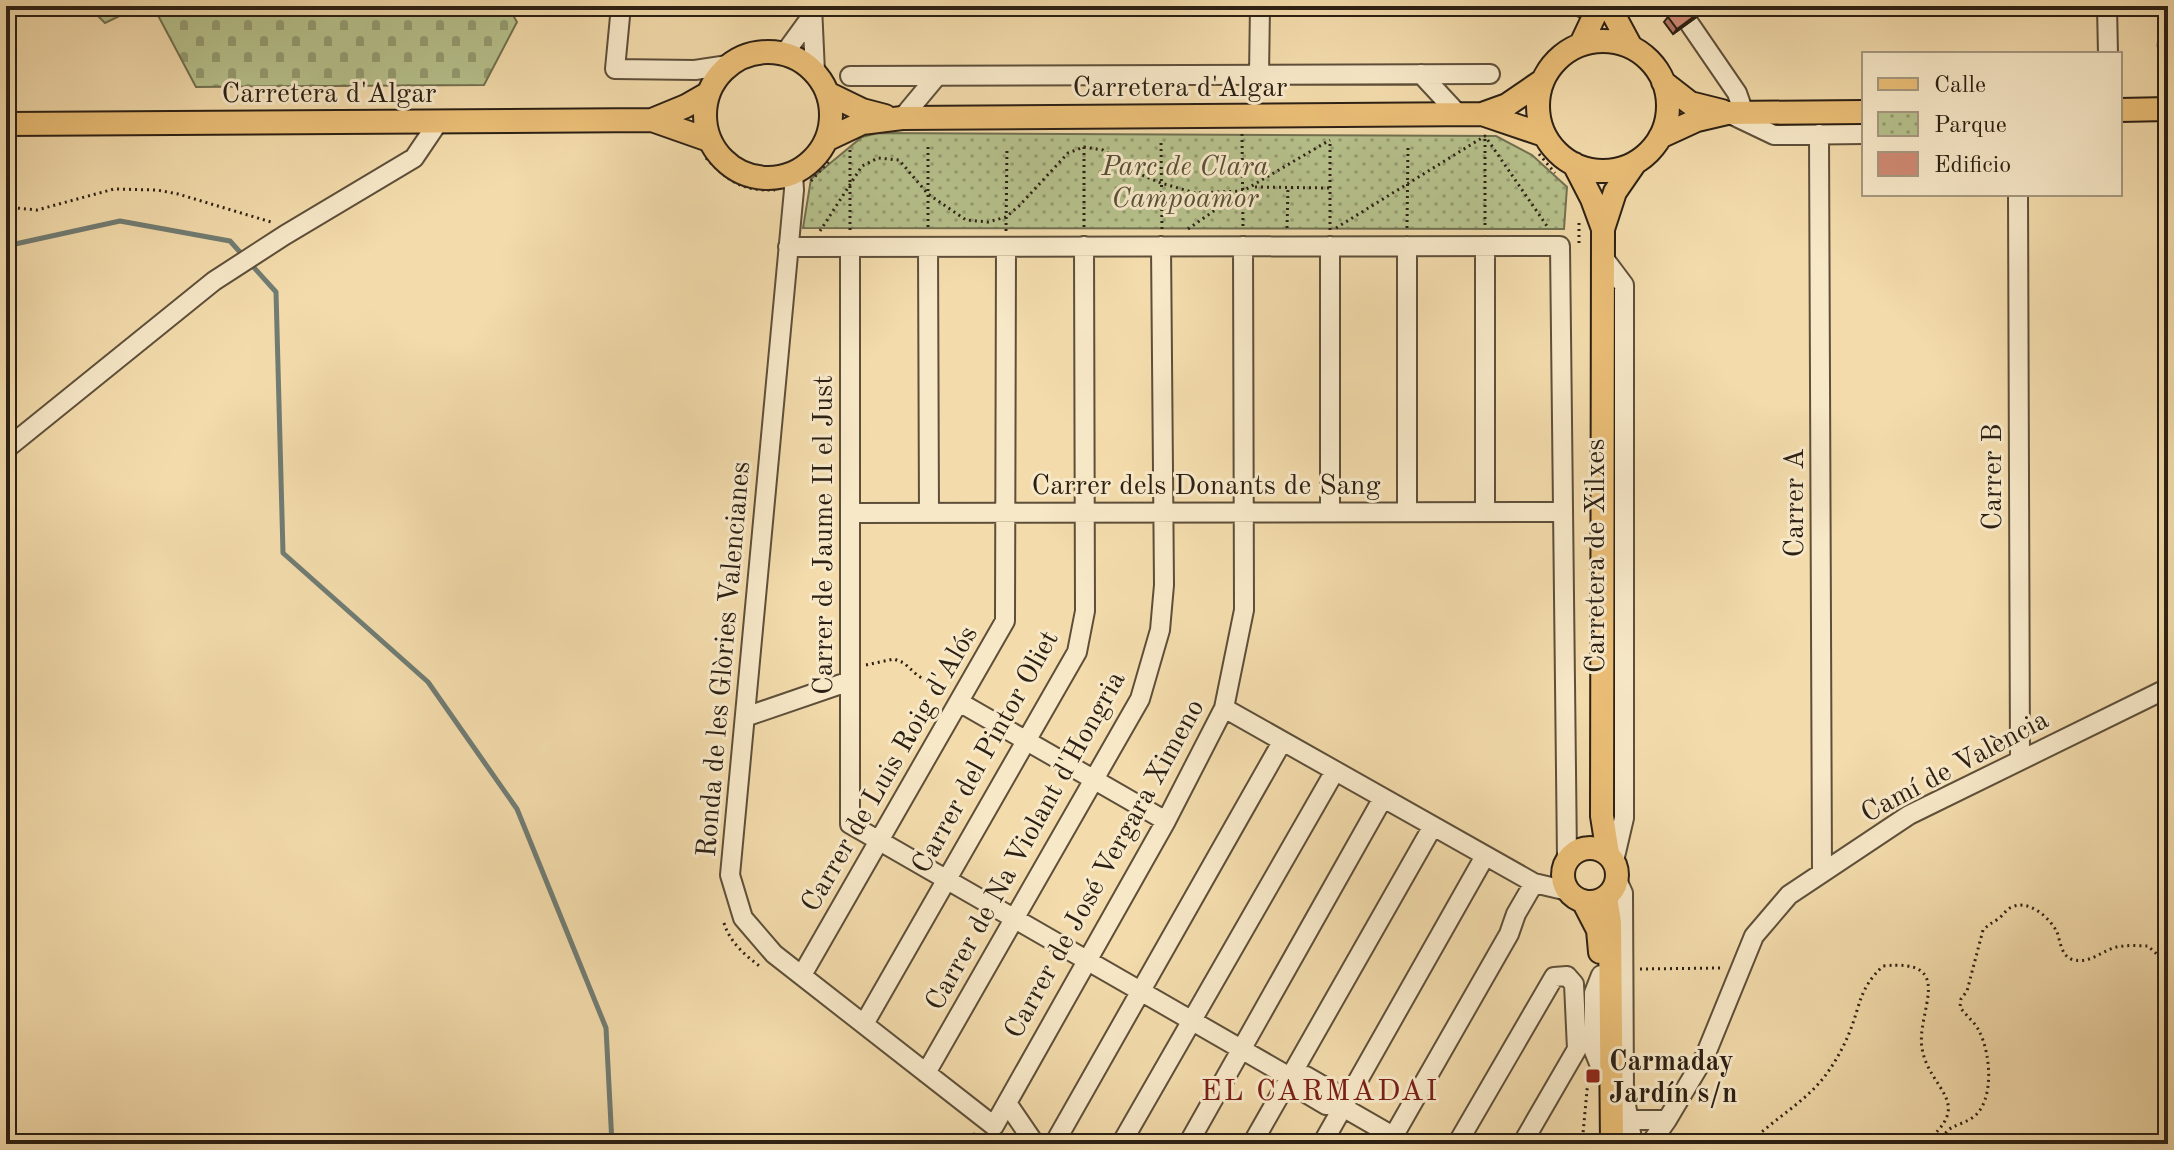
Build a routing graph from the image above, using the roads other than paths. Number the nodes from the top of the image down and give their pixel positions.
1 (621, 6) edge
2 (1260, 6) edge
3 (1609, 6) edge
4 (2107, 6) edge
5 (1588, 7) edge
6 (812, 11) edge
7 (1689, 23) edge
8 (1581, 44) junction
9 (1631, 47) junction
10 (2108, 52) edge
11 (784, 54) junction
12 (728, 65) junction
13 (815, 72) junction
14 (1421, 74) junction
15 (1490, 74) dead end
16 (1259, 75) junction
17 (850, 76) dead end
18 (937, 76) junction
19 (1542, 81) junction
20 (1663, 82) junction
21 (827, 93) junction
22 (707, 94) junction
23 (2161, 109) edge
24 (2122, 110) edge
25 (1862, 112) edge
26 (1735, 113) junction
27 (1459, 115) junction
28 (898, 118) junction
29 (652, 120) junction
30 (439, 121) junction
31 (6, 124) edge
32 (1483, 126) junction
33 (1819, 134) junction
34 (1862, 134) edge
35 (1660, 137) junction
36 (1539, 142) junction
37 (707, 149) junction
38 (828, 150) junction
39 (1635, 163) junction
40 (1568, 172) junction
41 (793, 182) junction
42 (2018, 196) edge
43 (1603, 229) junction
44 (1084, 246) junction
45 (1161, 246) junction
46 (1243, 246) junction
47 (1330, 246) junction
48 (1407, 246) junction
49 (1485, 246) junction
50 (788, 247) junction
51 (850, 247) junction
52 (928, 247) junction
53 (1006, 247) junction
54 (1603, 257) junction
55 (6, 449) edge
56 (1164, 512) junction
57 (1244, 512) junction
58 (1330, 512) junction
59 (1407, 512) junction
60 (1485, 512) junction
61 (1562, 512) junction
62 (850, 513) junction
63 (929, 513) junction
64 (1005, 513) junction
65 (1085, 513) junction
66 (850, 674) junction
67 (2168, 688) edge
68 (960, 699) junction
69 (1224, 708) junction
70 (745, 717) junction
71 (1026, 740) junction
72 (1282, 742) junction
73 (2020, 760) junction
74 (1335, 771) junction
75 (1094, 779) junction
76 (1383, 798) junction
77 (1602, 816) junction
78 (1166, 821) junction
79 (1433, 826) junction
80 (879, 841) junction
81 (1485, 856) junction
82 (1822, 872) junction
83 (1611, 873) junction
84 (1573, 874) junction
85 (946, 879) junction
86 (1534, 883) junction
87 (1014, 919) junction
88 (1087, 960) junction
89 (1616, 972) junction
90 (802, 975) junction
91 (1141, 991) junction
92 (1192, 1020) junction
93 (864, 1024) junction
94 (1241, 1049) junction
95 (1605, 1072) junction
96 (926, 1073) junction
97 (1293, 1078) junction
98 (1007, 1103) junction
99 (1341, 1106) junction
100 (1628, 1120) junction
101 (1667, 1120) junction
102 (994, 1126) joint
103 (1396, 1141) edge
104 (1035, 1144) edge
105 (1054, 1144) edge
106 (1121, 1144) edge
107 (1188, 1144) edge
108 (1252, 1144) edge
109 (1322, 1144) edge
110 (1457, 1144) edge
111 (1522, 1144) edge
112 (1603, 1144) edge
113 (1612, 1144) edge
114 (1633, 1144) edge
115 (1650, 1144) edge

1 - 12 street
2 - 16 street
3 - 9 main road
4 - 10 street
5 - 8 main road
6 - 11 street
6 - 13 street
7 - 26 street
8 - 9 main road
8 - 19 main road
9 - 20 main road
11 - 12 main road
11 - 13 main road
12 - 22 main road
13 - 21 main road
14 - 15 street, Carretera d'Algar
14 - 16 street, Carretera d'Algar
14 - 27 street
16 - 18 street, Carretera d'Algar
17 - 18 street, Carretera d'Algar
18 - 28 street
19 - 32 main road, Carretera d'Algar
19 - 36 main road
20 - 26 main road
20 - 35 main road
21 - 28 main road, Carretera d'Algar
21 - 38 main road
22 - 29 main road, Carretera d'Algar
22 - 37 main road
23 - 24 main road
25 - 26 main road
26 - 33 street
26 - 35 main road
27 - 28 main road, Carretera d'Algar
27 - 32 main road, Carretera d'Algar
28 - 38 main road, Carretera d'Algar
29 - 30 main road, Carretera d'Algar
29 - 37 main road, Carretera d'Algar
30 - 31 main road, Carretera d'Algar
30 - 55 street
32 - 36 main road, Carretera d'Algar
33 - 34 street
33 - 82 street, Carrer A
35 - 39 main road
36 - 40 main road
37 - 41 main road
38 - 41 main road
39 - 40 main road
39 - 43 main road, Carretera de Xilxes
40 - 43 main road, Carretera de Xilxes
41 - 50 street, Ronda de les Glòries Valencianes
42 - 73 street, Carrer B
43 - 54 main road, Carretera de Xilxes
44 - 45 street
44 - 53 street
44 - 65 street, Carrer del Pintor Oliet
45 - 46 street
45 - 56 street, Carrer de Na Violant d'Hongria
46 - 47 street
46 - 57 street, Carrer de José Vergara Ximeno
47 - 48 street
47 - 58 street
48 - 49 street
48 - 59 street
49 - 60 street
49 - 61 street, Carretera de Xilxes
50 - 51 street
50 - 70 street, Ronda de les Glòries Valencianes
51 - 52 street
51 - 62 street, Carrer de Jaume II el Just
52 - 53 street
52 - 63 street
53 - 64 street, Carrer de Luis Roig d'Alós
54 - 77 main road, Carretera de Xilxes
54 - 83 street, Carretera de Xilxes
56 - 57 street, Carrer dels Donants de Sang
56 - 65 street, Carrer dels Donants de Sang
56 - 75 street, Carrer de Na Violant d'Hongria
57 - 58 street, Carrer dels Donants de Sang
57 - 69 street, Carrer de José Vergara Ximeno
58 - 59 street, Carrer dels Donants de Sang
59 - 60 street, Carrer dels Donants de Sang
60 - 61 street, Carrer dels Donants de Sang
61 - 84 street, Carretera de Xilxes
62 - 63 street, Carrer dels Donants de Sang
62 - 66 street, Carrer de Jaume II el Just
63 - 64 street, Carrer dels Donants de Sang
64 - 65 street, Carrer dels Donants de Sang
64 - 68 street, Carrer de Luis Roig d'Alós
65 - 71 street, Carrer del Pintor Oliet
66 - 70 street
66 - 80 street, Carrer de Jaume II el Just
67 - 73 street, Camí de València
68 - 71 street
68 - 80 street, Carrer de Luis Roig d'Alós
69 - 72 street
69 - 78 street, Carrer de José Vergara Ximeno
70 - 90 street, Ronda de les Glòries Valencianes
71 - 75 street
71 - 85 street, Carrer del Pintor Oliet
72 - 74 street
72 - 91 street
73 - 82 street, Camí de València
74 - 76 street
74 - 92 street
75 - 78 street
75 - 87 street, Carrer de Na Violant d'Hongria
76 - 79 street
76 - 94 street
77 - 83 main road, Carretera de Xilxes
77 - 84 main road, Carretera de Xilxes
78 - 88 street, Carrer de José Vergara Ximeno
79 - 81 street
79 - 97 street
80 - 85 street
80 - 90 street, Carrer de Luis Roig d'Alós
81 - 86 street
81 - 99 street
82 - 101 street, Camí de València
83 - 84 main road
83 - 84 main road
83 - 89 street, Carretera de Xilxes
83 - 113 main road, Carretera de Xilxes
84 - 86 street
84 - 89 main road, Carretera de Xilxes
85 - 87 street
85 - 93 street, Carrer del Pintor Oliet
86 - 103 street
87 - 88 street
87 - 96 street, Carrer de Na Violant d'Hongria
88 - 91 street
88 - 98 street, Carrer de José Vergara Ximeno
89 - 95 main road, Carretera de Xilxes
89 - 95 street
90 - 93 street, Ronda de les Glòries Valencianes
91 - 92 street
91 - 105 street
92 - 94 street
92 - 106 street
93 - 96 street, Ronda de les Glòries Valencianes
94 - 97 street
94 - 107 street
95 - 100 street, Carretera de Xilxes
95 - 112 main road, Carretera de Xilxes
96 - 102 street, Ronda de les Glòries Valencianes
97 - 99 street
97 - 108 street
98 - 102 street, Carrer de José Vergara Ximeno
98 - 104 street
99 - 103 street
99 - 109 street
100 - 101 street
100 - 114 street, Carretera de Xilxes
101 - 115 street, Camí de València
110 - 111 street

